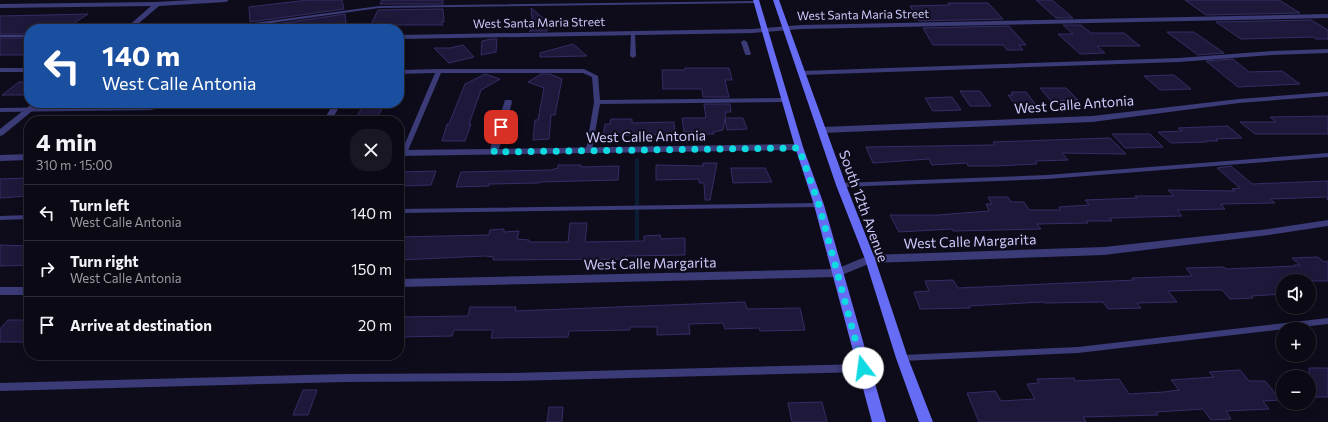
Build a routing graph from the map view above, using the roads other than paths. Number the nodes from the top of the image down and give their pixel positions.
1 (226, 0) edge
2 (776, 0) edge
3 (756, 1) edge
4 (160, 2) edge
5 (0, 6) edge
6 (1328, 16) edge
7 (134, 24) edge
8 (255, 24) edge
9 (785, 28) junction
10 (764, 31) junction
11 (633, 33) junction
12 (0, 36) edge
13 (24, 36) edge
14 (404, 37) edge
15 (744, 42) dead end
16 (1328, 51) edge
17 (748, 54) dead end
18 (633, 56) dead end
19 (0, 70) edge
20 (24, 70) edge
21 (439, 71) junction
22 (404, 72) edge
23 (802, 73) junction
24 (1328, 94) edge
25 (785, 100) junction
26 (508, 102) dead end
27 (597, 102) junction
28 (32, 108) edge
29 (150, 108) edge
30 (0, 110) edge
31 (29, 110) junction
32 (822, 130) junction
33 (0, 133) edge
34 (404, 147) edge
35 (799, 148) junction
36 (590, 150) junction
37 (494, 152) junction
38 (404, 153) edge
39 (1328, 155) edge
40 (24, 157) edge
41 (0, 158) edge
42 (841, 185) junction
43 (819, 205) junction
44 (404, 211) edge
45 (24, 217) edge
46 (0, 218) edge
47 (1328, 223) edge
48 (870, 259) junction
49 (837, 273) junction
50 (404, 283) edge
51 (0, 291) edge
52 (24, 291) edge
53 (1328, 321) edge
54 (902, 358) junction
55 (863, 368) junction
56 (0, 387) edge
57 (879, 422) edge
58 (926, 422) edge

1 - 4 street
2 - 9 main road, South 12th Avenue
3 - 8 lane
3 - 10 main road
4 - 5 street
4 - 7 street
6 - 9 street, West Santa Maria Street
9 - 10 street, West Santa Maria Street
9 - 23 main road, South 12th Avenue
10 - 11 street, West Santa Maria Street
10 - 25 main road
11 - 14 street, West Santa Maria Street
11 - 18 lane
12 - 13 lane
15 - 17 lane
16 - 23 lane
19 - 20 street
21 - 22 lane
21 - 27 lane
21 - 34 lane
23 - 32 main road, South 12th Avenue
24 - 32 street, West Calle Antonia
25 - 27 lane
25 - 35 main road
26 - 37 street
27 - 36 lane
28 - 31 street
29 - 31 lane
30 - 31 lane
31 - 33 street
32 - 42 main road, South 12th Avenue
35 - 36 street, West Calle Antonia
35 - 43 main road
36 - 37 street, West Calle Antonia
37 - 38 street, West Calle Antonia
39 - 42 lane
40 - 41 street
42 - 48 main road, South 12th Avenue
43 - 44 lane
43 - 49 main road
45 - 46 lane
47 - 48 street, West Calle Margarita
48 - 49 street, West Calle Margarita
48 - 54 main road, South 12th Avenue
49 - 50 street, West Calle Margarita
49 - 55 main road
51 - 52 street
53 - 54 lane
54 - 58 main road, South 12th Avenue
55 - 56 lane
55 - 57 main road

